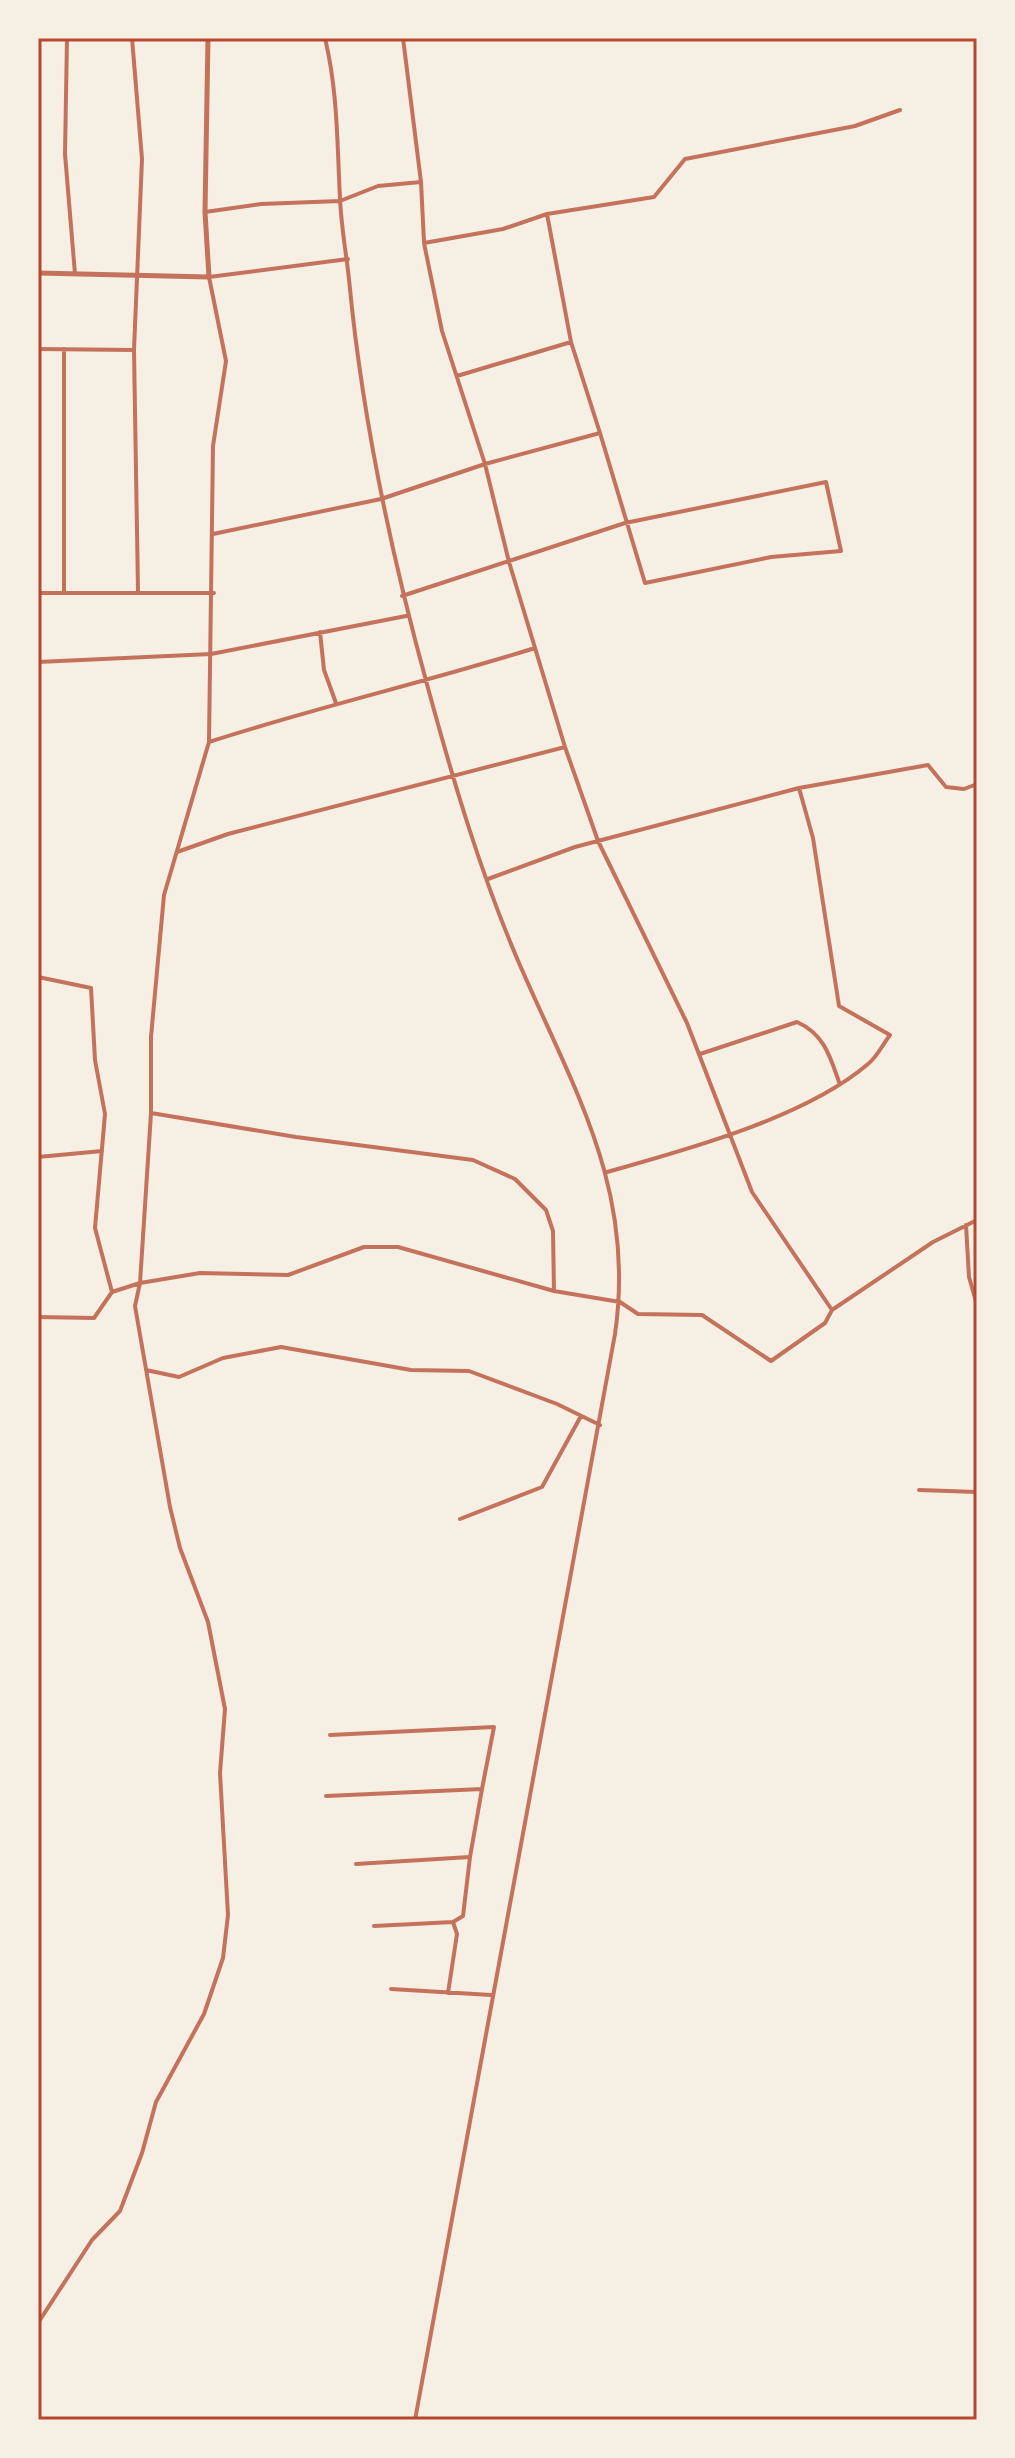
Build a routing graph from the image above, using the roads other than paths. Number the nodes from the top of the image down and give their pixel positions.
1 (67, 38) edge
2 (132, 38) edge
3 (208, 38) edge
4 (325, 38) edge
5 (403, 38) edge
6 (900, 110) dead end
7 (421, 182) junction
8 (340, 201) junction
9 (205, 212) junction
10 (547, 214) junction
11 (424, 243) junction
12 (348, 259) junction
13 (38, 273) edge
14 (75, 274) junction
15 (137, 275) junction
16 (209, 277) junction
17 (571, 342) junction
18 (38, 349) edge
19 (64, 349) junction
20 (134, 350) junction
21 (457, 376) junction
22 (600, 433) junction
23 (485, 464) junction
24 (381, 499) junction
25 (625, 523) junction
26 (213, 534) junction
27 (509, 562) junction
28 (138, 591) junction
29 (64, 592) junction
30 (38, 593) edge
31 (214, 593) junction
32 (402, 596) junction
33 (406, 616) junction
34 (320, 631) junction
35 (535, 648) junction
36 (211, 654) junction
37 (38, 662) edge
38 (426, 683) junction
39 (336, 703) junction
40 (209, 742) junction
41 (565, 747) junction
42 (451, 775) junction
43 (977, 784) edge
44 (799, 788) junction
45 (598, 841) junction
46 (177, 852) junction
47 (488, 879) junction
48 (38, 977) edge
49 (700, 1054) junction
50 (839, 1082) junction
51 (151, 1113) junction
52 (730, 1135) junction
53 (102, 1151) junction
54 (38, 1157) edge
55 (607, 1172) junction
56 (977, 1220) edge
57 (966, 1225) junction
58 (140, 1283) junction
59 (554, 1291) junction
60 (112, 1292) junction
61 (620, 1302) junction
62 (977, 1305) edge
63 (832, 1310) junction
64 (38, 1317) edge
65 (146, 1370) junction
66 (581, 1416) junction
67 (600, 1425) junction
68 (919, 1490) dead end
69 (977, 1492) edge
70 (460, 1519) dead end
71 (330, 1735) dead end
72 (482, 1789) junction
73 (326, 1796) dead end
74 (470, 1857) junction
75 (356, 1864) dead end
76 (453, 1922) junction
77 (374, 1926) dead end
78 (391, 1989) dead end
79 (448, 1993) junction
80 (491, 1995) junction
81 (38, 2323) edge
82 (415, 2420) edge

1 - 14 street
2 - 15 street
3 - 9 street
4 - 8 street
5 - 7 street
6 - 10 street
7 - 8 street
7 - 11 street
8 - 9 street
8 - 12 street
9 - 16 street
10 - 11 street
10 - 17 street
11 - 21 street
12 - 16 street
12 - 24 street
13 - 14 street
14 - 15 street
15 - 16 street
15 - 20 street
16 - 26 street
17 - 21 street
17 - 22 street
18 - 19 street
19 - 20 street
19 - 29 street
20 - 28 street
21 - 23 street
22 - 23 street
22 - 25 street
23 - 24 street
23 - 27 street
24 - 26 street
24 - 32 street
25 - 25 street
25 - 27 street
26 - 31 street
27 - 32 street
27 - 35 street
28 - 29 street
28 - 31 street
29 - 30 street
31 - 36 street
32 - 33 street
33 - 34 street
33 - 38 street
34 - 36 street
34 - 39 street
35 - 38 street
35 - 41 street
36 - 37 street
36 - 40 street
38 - 39 street
38 - 42 street
39 - 40 street
40 - 46 street
41 - 42 street
41 - 45 street
42 - 46 street
42 - 47 street
43 - 44 street
44 - 45 street
44 - 50 street
45 - 47 street
45 - 49 street
46 - 51 street
47 - 55 street
48 - 53 street
49 - 50 street
49 - 52 street
50 - 52 street
51 - 58 street
51 - 59 street
52 - 55 street
52 - 63 street
53 - 54 street
53 - 60 street
55 - 61 street
56 - 57 street
57 - 62 street
57 - 63 street
58 - 59 street
58 - 60 street
58 - 65 street
59 - 61 street
60 - 64 street
61 - 63 street
61 - 67 street
65 - 66 street
65 - 81 street
66 - 67 street
66 - 70 street
67 - 80 street
68 - 69 street
71 - 72 street
72 - 73 street
72 - 74 street
74 - 75 street
74 - 76 street
76 - 77 street
76 - 79 street
78 - 79 street
79 - 80 street
80 - 82 street

